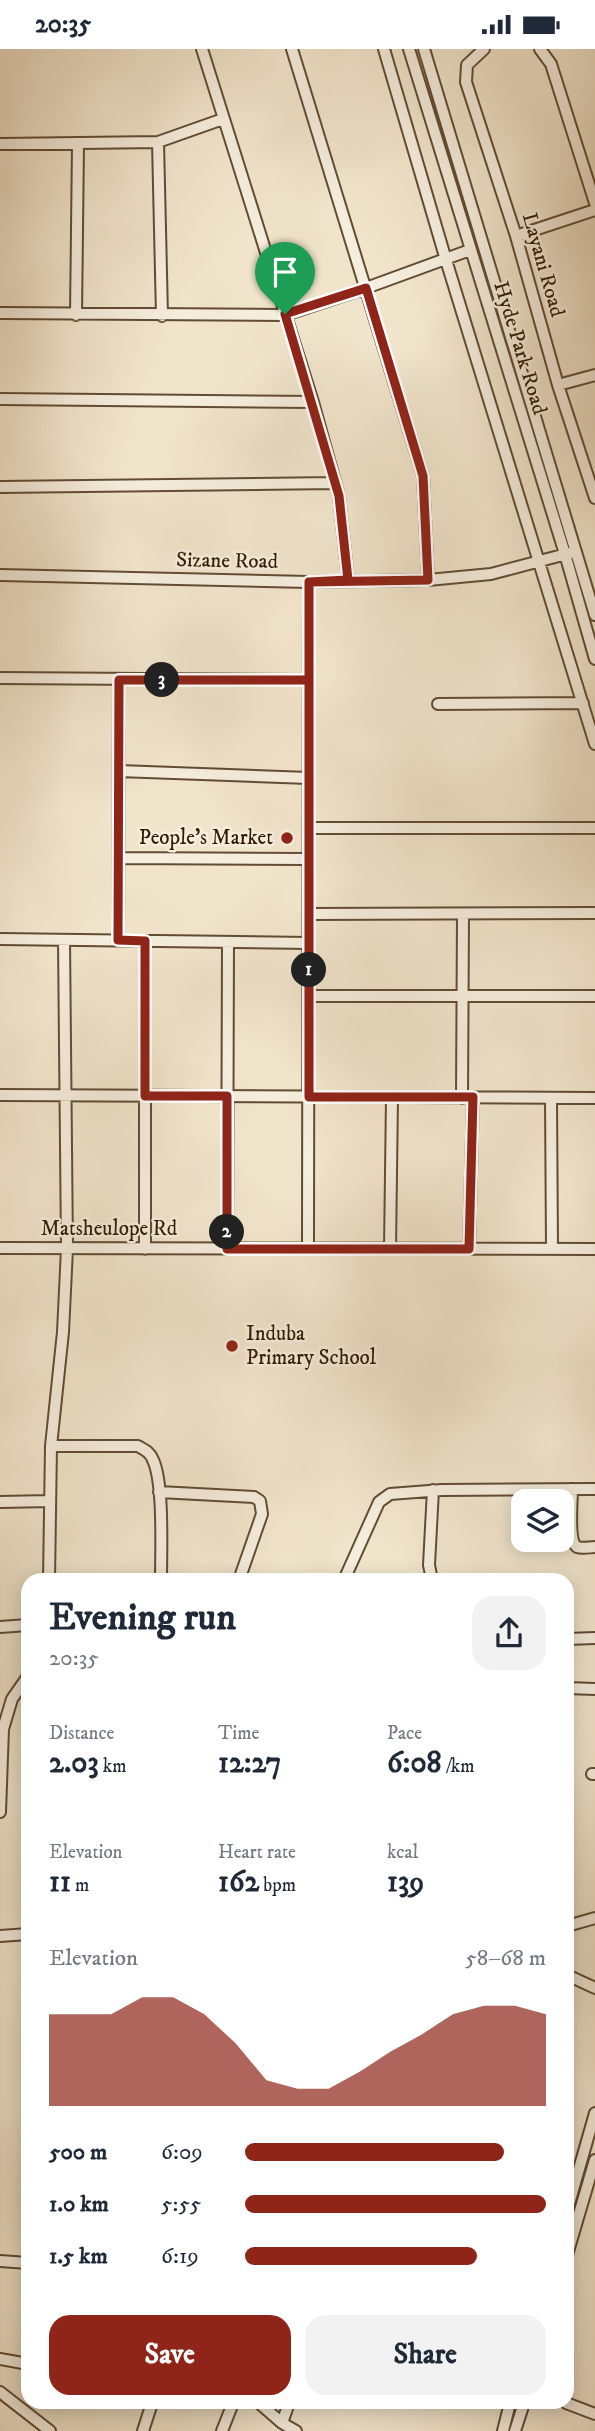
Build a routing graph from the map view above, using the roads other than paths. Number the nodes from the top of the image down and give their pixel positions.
1 (202, 49) edge
2 (292, 49) edge
3 (384, 49) edge
4 (409, 49) edge
5 (424, 49) edge
6 (484, 49) edge
7 (540, 49) edge
8 (223, 119) junction
9 (158, 142) junction
10 (0, 144) edge
11 (78, 144) junction
12 (595, 203) edge
13 (595, 210) edge
14 (516, 236) junction
15 (470, 250) junction
16 (446, 260) junction
17 (366, 288) junction
18 (0, 313) edge
19 (285, 314) junction
20 (76, 315) junction
21 (162, 316) junction
22 (595, 375) edge
23 (558, 385) junction
24 (0, 399) edge
25 (313, 402) junction
26 (335, 484) junction
27 (0, 487) edge
28 (595, 498) edge
29 (570, 553) junction
30 (541, 561) junction
31 (0, 575) edge
32 (348, 580) junction
33 (428, 580) junction
34 (309, 582) junction
35 (592, 596) edge
36 (577, 600) junction
37 (595, 615) edge
38 (595, 659) edge
39 (0, 678) edge
40 (119, 680) junction
41 (309, 680) junction
42 (583, 703) junction
43 (438, 704) dead end
44 (595, 744) edge
45 (119, 771) junction
46 (309, 778) junction
47 (309, 828) junction
48 (595, 828) edge
49 (118, 858) junction
50 (309, 859) junction
51 (595, 913) edge
52 (309, 914) junction
53 (463, 915) junction
54 (0, 939) edge
55 (64, 940) junction
56 (118, 940) junction
57 (145, 941) junction
58 (228, 942) junction
59 (309, 943) junction
60 (309, 996) junction
61 (464, 996) junction
62 (595, 996) edge
63 (0, 1095) edge
64 (65, 1096) junction
65 (145, 1096) junction
66 (227, 1096) junction
67 (309, 1097) junction
68 (392, 1097) junction
69 (468, 1098) junction
70 (551, 1098) junction
71 (595, 1098) edge
72 (0, 1248) edge
73 (67, 1248) junction
74 (145, 1249) junction
75 (227, 1249) junction
76 (308, 1249) junction
77 (390, 1249) junction
78 (469, 1249) junction
79 (552, 1249) junction
80 (595, 1249) edge
81 (51, 1446) junction
82 (511, 1489) edge
83 (574, 1489) edge
84 (595, 1489) edge
85 (433, 1490) junction
86 (159, 1492) junction
87 (50, 1501) junction
88 (0, 1502) edge
89 (574, 1543) edge
90 (595, 1547) edge
91 (49, 1573) edge
92 (161, 1573) edge
93 (241, 1573) edge
94 (347, 1573) edge
95 (431, 1573) edge
96 (21, 1626) edge
97 (0, 1627) edge
98 (595, 1638) edge
99 (574, 1639) edge
100 (21, 1686) edge
101 (574, 1688) edge
102 (595, 1689) edge
103 (1, 1729) edge
104 (0, 1812) edge
105 (595, 1919) edge
106 (574, 1924) edge
107 (21, 1934) edge
108 (0, 1936) edge
109 (574, 1978) edge
110 (595, 1988) edge
111 (595, 2113) edge
112 (595, 2160) edge
113 (574, 2186) edge
114 (574, 2225) edge
115 (0, 2260) edge
116 (21, 2262) edge
117 (0, 2359) edge
118 (21, 2363) edge
119 (0, 2392) edge
120 (574, 2406) edge
121 (21, 2408) edge
122 (22, 2409) edge
123 (150, 2409) edge
124 (231, 2409) edge
125 (266, 2409) edge
126 (287, 2409) edge
127 (508, 2409) edge
128 (522, 2409) edge
129 (595, 2414) edge
130 (282, 2423) junction
131 (51, 2431) edge
132 (143, 2431) edge
133 (222, 2431) edge
134 (296, 2431) edge
135 (503, 2431) edge
136 (515, 2431) edge

1 - 8 street
2 - 17 street
3 - 16 street
4 - 15 street, Hyde Park Road
5 - 29 street, Hyde Park Road
6 - 14 street, Layani Road
7 - 12 street
8 - 9 street
8 - 19 street
9 - 11 street
9 - 21 street
10 - 11 street
11 - 20 street
13 - 14 street
14 - 23 street, Layani Road
15 - 16 street
15 - 29 street, Hyde Park Road
16 - 17 street
16 - 30 street
17 - 19 street
17 - 33 street
18 - 20 street
19 - 21 street
19 - 25 street
20 - 21 street
22 - 23 street
23 - 28 street, Layani Road
24 - 25 street
25 - 26 street
26 - 27 street
26 - 32 street
29 - 30 street, Sizane Road
29 - 35 street, Hyde Park Road
29 - 36 street, Hyde Park Road
30 - 33 street, Sizane Road
30 - 42 street
31 - 34 street, Sizane Road
32 - 33 street, Sizane Road
32 - 34 street, Sizane Road
34 - 41 street
35 - 36 street
35 - 37 street, Hyde Park Road
36 - 38 street, Hyde Park Road
39 - 40 street
40 - 41 street
40 - 45 street
41 - 46 street
42 - 43 street
42 - 44 street
45 - 46 street
45 - 49 street
46 - 47 street
47 - 48 street
47 - 50 street
49 - 50 street
49 - 56 street
50 - 52 street
51 - 53 street
52 - 53 street
52 - 59 street
53 - 61 street
54 - 55 street
55 - 56 street
55 - 64 street
56 - 57 street
57 - 58 street
57 - 65 street
58 - 59 street
58 - 66 street
59 - 60 street
60 - 61 street
60 - 67 street
61 - 62 street
61 - 69 street
63 - 64 street
64 - 65 street
64 - 73 street
65 - 66 street
65 - 74 street
66 - 67 street
66 - 75 street
67 - 68 street
67 - 76 street
68 - 69 street
68 - 77 street
69 - 70 street
69 - 78 street
70 - 71 street
70 - 79 street
72 - 73 street, Matsheulope Rd
73 - 74 street, Matsheulope Rd
73 - 81 street
74 - 75 street, Matsheulope Rd
75 - 76 street, Matsheulope Rd
76 - 77 street, Matsheulope Rd
77 - 78 street, Matsheulope Rd
78 - 79 street, Matsheulope Rd
79 - 80 street, Matsheulope Rd
81 - 86 street
81 - 87 street
82 - 85 street
83 - 84 street
85 - 94 street
85 - 95 street
86 - 92 street
86 - 93 street
87 - 88 street
87 - 91 street
89 - 90 street
96 - 97 street
98 - 99 street
100 - 103 street
101 - 102 street
103 - 104 street
105 - 106 street
107 - 108 street
109 - 110 street
111 - 113 street
112 - 114 street
115 - 116 street
117 - 118 street
119 - 121 street
120 - 129 street
122 - 131 street
123 - 132 street
124 - 133 street
125 - 130 street
126 - 130 street
127 - 135 street
128 - 136 street
130 - 134 street

